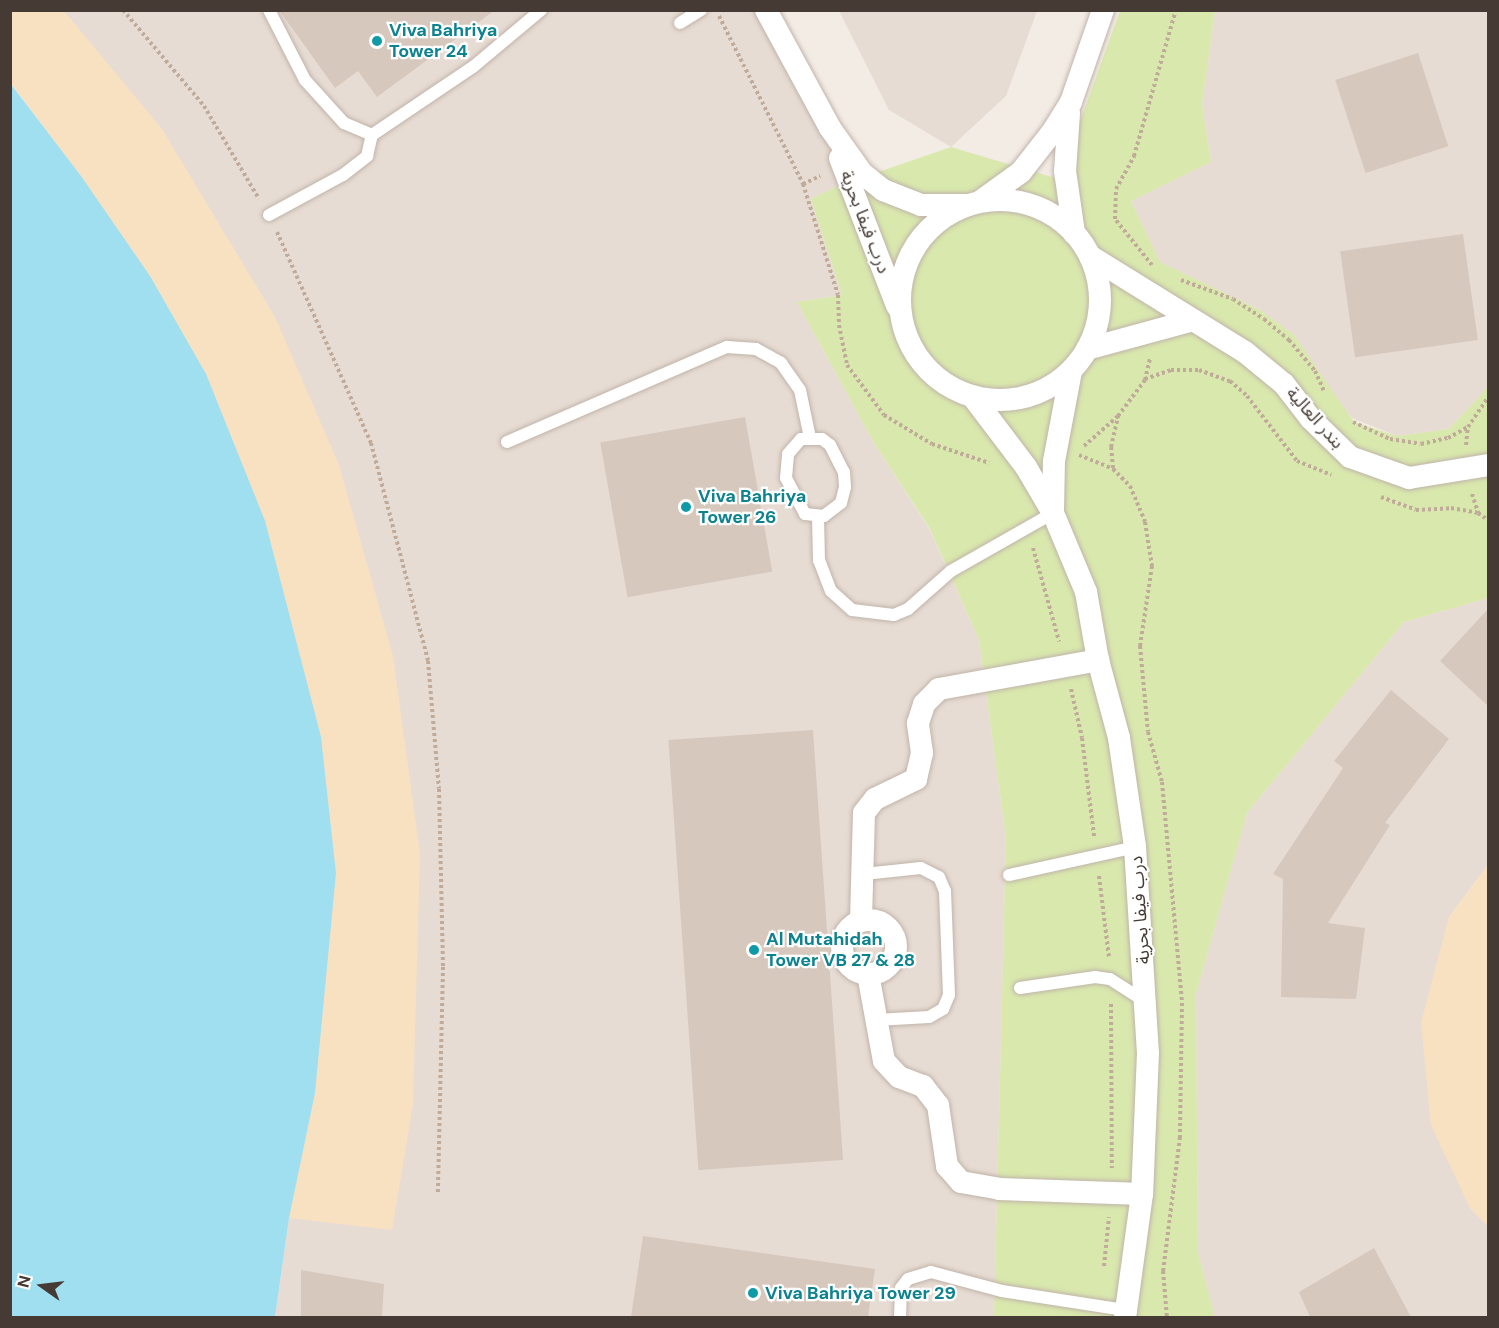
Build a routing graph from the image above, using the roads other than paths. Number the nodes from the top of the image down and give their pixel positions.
1 (269, 10) edge
2 (541, 10) edge
3 (701, 10) edge
4 (766, 10) edge
5 (1103, 10) edge
6 (680, 23) dead end
7 (1071, 102) junction
8 (830, 128) junction
9 (372, 135) junction
10 (974, 203) junction
11 (269, 215) road end
12 (1074, 233) junction
13 (1090, 256) junction
14 (901, 316) junction
15 (1191, 321) junction
16 (1087, 349) junction
17 (1071, 370) junction
18 (973, 397) junction
19 (810, 438) junction
20 (507, 442) dead end
21 (1488, 465) edge
22 (1053, 513) junction
23 (818, 517) junction
24 (1098, 660) junction
25 (1136, 847) junction
26 (864, 874) junction
27 (1009, 875) dead end
28 (861, 920) junction
29 (868, 974) junction
30 (1020, 988) dead end
31 (1147, 1003) junction
32 (876, 1020) junction
33 (1142, 1194) junction
34 (1125, 1314) edge
35 (900, 1317) edge

1 - 9 lane
2 - 9 lane
3 - 6 lane
4 - 8 street, درب فيفا بحرية
5 - 7 street
7 - 10 street
7 - 12 street
8 - 10 street, درب فيفا بحرية
8 - 14 street, درب فيفا بحرية
9 - 11 lane
10 - 12 street
10 - 14 street
12 - 13 street
13 - 15 street, بندر العالية
13 - 16 street
14 - 18 street
15 - 16 street
15 - 21 street, بندر العالية
16 - 17 street
17 - 18 street
17 - 22 street, درب فيفا بحرية
18 - 22 street, درب فيفا بحرية
19 - 20 lane
19 - 23 lane
19 - 23 lane
22 - 23 lane
22 - 24 street, درب فيفا بحرية
24 - 25 street, درب فيفا بحرية
24 - 26 street
25 - 27 lane
25 - 31 street, درب فيفا بحرية
26 - 28 street
26 - 32 lane
28 - 29 street
28 - 29 street
29 - 32 street
30 - 31 lane
31 - 33 street, درب فيفا بحرية
32 - 33 street
33 - 34 street, درب فيفا بحرية
34 - 35 lane

